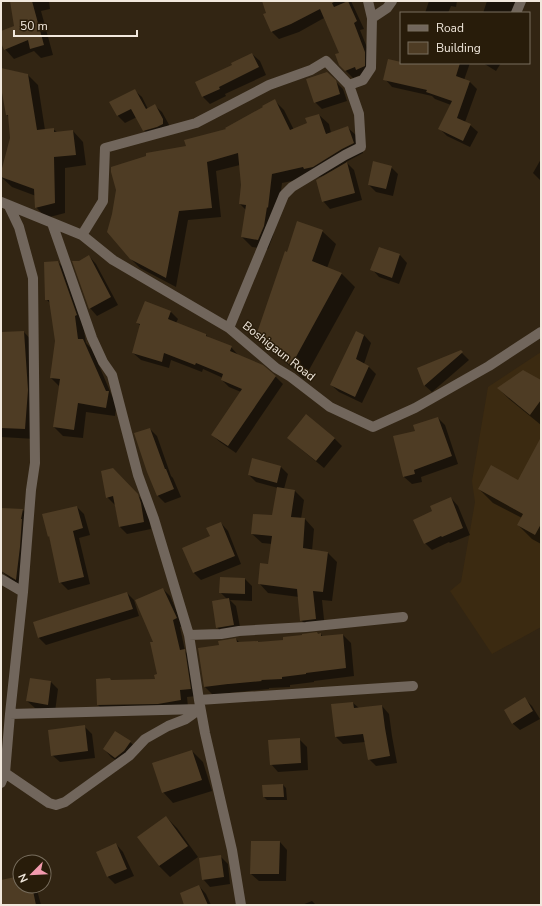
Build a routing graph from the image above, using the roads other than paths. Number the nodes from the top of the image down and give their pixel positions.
1 (368, 1) edge
2 (392, 1) edge
3 (521, 1) edge
4 (516, 12) edge
5 (372, 18) junction
6 (349, 85) junction
7 (5, 204) edge
8 (52, 224) junction
9 (82, 235) junction
10 (229, 328) junction
11 (541, 332) edge
12 (1, 579) edge
13 (23, 592) junction
14 (403, 617) dead end
15 (190, 635) junction
16 (413, 686) dead end
17 (200, 705) junction
18 (10, 714) junction
19 (5, 773) junction
20 (1, 783) edge
21 (241, 905) edge

1 - 5 street
2 - 5 street
3 - 4 street
5 - 6 street
6 - 9 street
6 - 10 street
7 - 8 street, Boshigaun Road
7 - 13 street
8 - 9 street, Boshigaun Road
8 - 15 street
9 - 10 street, Boshigaun Road
10 - 11 street, Boshigaun Road
12 - 13 street
13 - 18 street
14 - 15 street
15 - 17 street
16 - 17 street
17 - 18 street
17 - 19 street
17 - 21 street
18 - 19 street
19 - 20 street

